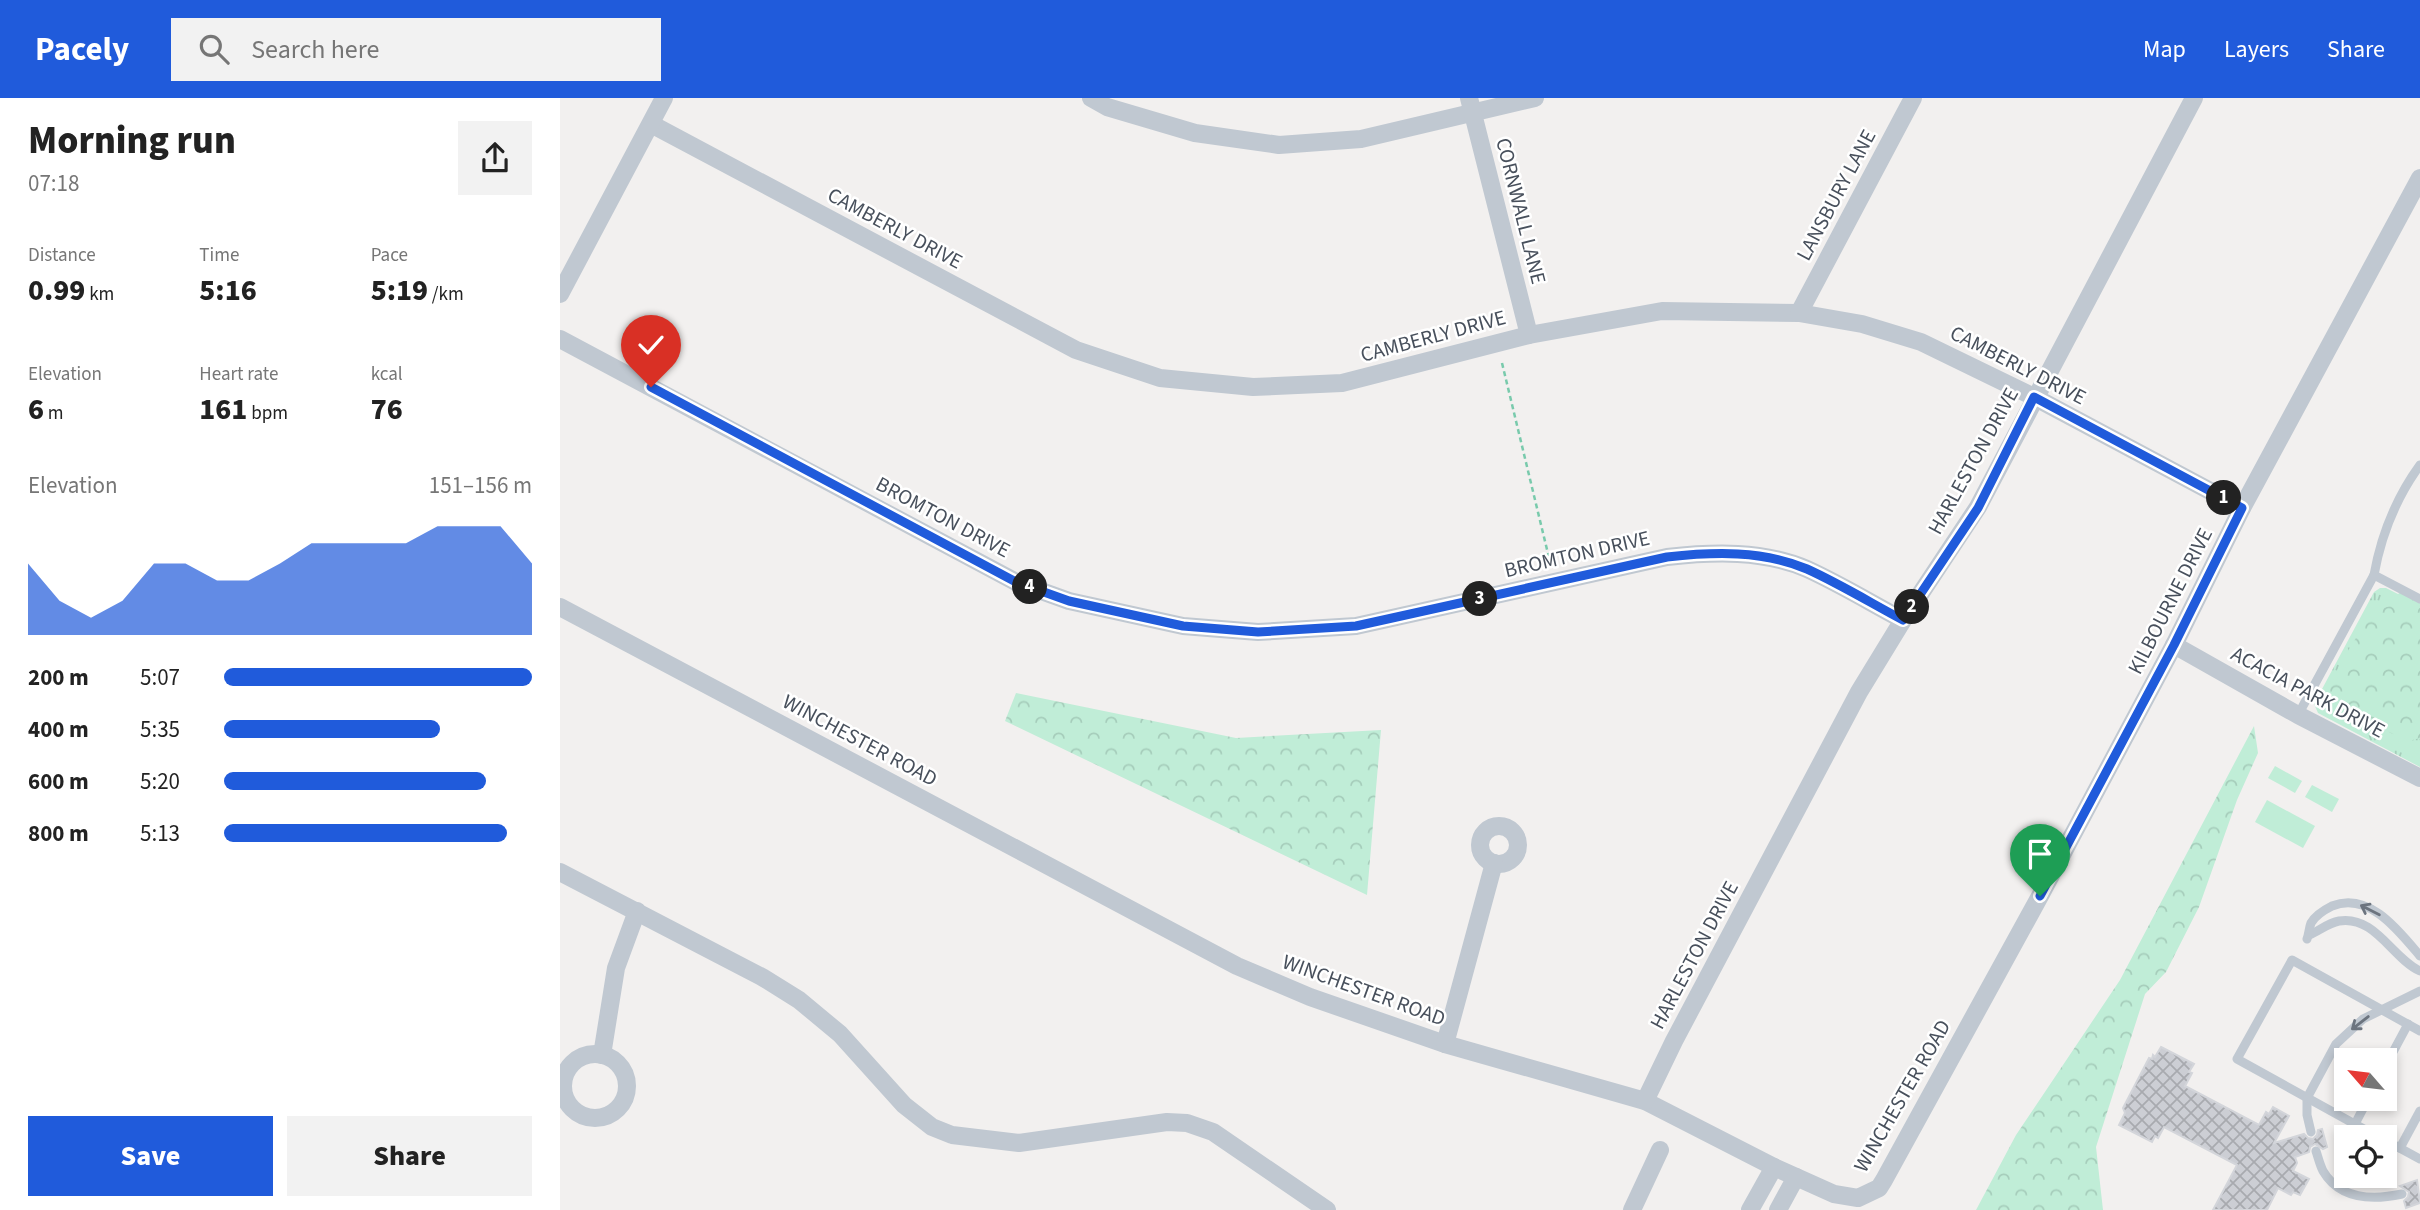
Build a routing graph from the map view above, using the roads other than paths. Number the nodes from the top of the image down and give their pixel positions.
1 (664, 98) edge
2 (1091, 98) edge
3 (1535, 98) edge
4 (1913, 98) edge
5 (2194, 98) edge
6 (1471, 105) edge
7 (651, 124) junction
8 (2420, 178) edge
9 (560, 294) edge
10 (1798, 313) junction
11 (1529, 335) junction
12 (560, 339) edge
13 (2034, 397) junction
14 (2420, 465) edge
15 (2242, 508) junction
16 (2375, 575) junction
17 (2420, 599) edge
18 (560, 607) edge
19 (1903, 620) junction
20 (2174, 645) junction
21 (2298, 715) junction
22 (2420, 778) edge
23 (1493, 863) dead end
24 (560, 872) edge
25 (2040, 896) joint
26 (637, 911) junction
27 (2420, 956) edge
28 (2420, 971) edge
29 (2420, 991) edge
30 (2382, 1010) junction
31 (2409, 1024) junction
32 (2420, 1031) edge
33 (1445, 1044) junction
34 (2396, 1048) edge
35 (602, 1055) dead end
36 (2307, 1098) junction
37 (1645, 1101) junction
38 (2362, 1111) edge
39 (2420, 1111) edge
40 (2355, 1124) joint
41 (2311, 1132) dead end
42 (2397, 1146) edge
43 (2400, 1148) junction
44 (1660, 1150) dead end
45 (2316, 1151) dead end
46 (2420, 1159) edge
47 (1774, 1167) junction
48 (1796, 1177) junction
49 (2402, 1194) dead end
50 (1829, 1202) edge
51 (1327, 1210) edge
52 (1632, 1210) edge
53 (1750, 1210) edge
54 (1778, 1210) edge

1 - 7 street
2 - 6 street
3 - 6 street
4 - 10 street, LANSBURY LANE
5 - 13 street, HARLESTON DRIVE
6 - 11 street, CORNWALL LANE
7 - 9 street
7 - 11 street, CAMBERLY DRIVE
8 - 15 street, KILBOURNE DRIVE
10 - 11 street, CAMBERLY DRIVE
10 - 13 street, CAMBERLY DRIVE
12 - 19 street, BROMTON DRIVE
13 - 15 street, CAMBERLY DRIVE
13 - 19 street, HARLESTON DRIVE
14 - 16 lane
15 - 20 street, KILBOURNE DRIVE
16 - 17 lane
16 - 21 lane
18 - 33 street, WINCHESTER ROAD
19 - 37 street, HARLESTON DRIVE
20 - 21 street, ACACIA PARK DRIVE
20 - 25 street, KILBOURNE DRIVE
21 - 22 street, ACACIA PARK DRIVE
23 - 33 street
24 - 26 street
25 - 50 street, WINCHESTER ROAD
26 - 35 street
26 - 51 street
27 -> 28 lane
29 - 30 lane
30 - 31 lane
30 -> 36 lane
30 - 36 lane
31 - 32 lane
31 - 34 lane
33 - 37 street, WINCHESTER ROAD
36 - 40 lane
36 - 41 lane
37 - 47 street, WINCHESTER ROAD
38 - 40 lane
39 - 43 lane
42 - 43 lane
43 - 46 lane
44 - 52 street
45 - 49 lane
47 - 48 street, WINCHESTER ROAD
47 - 53 street
48 - 50 street, WINCHESTER ROAD
48 - 54 street

